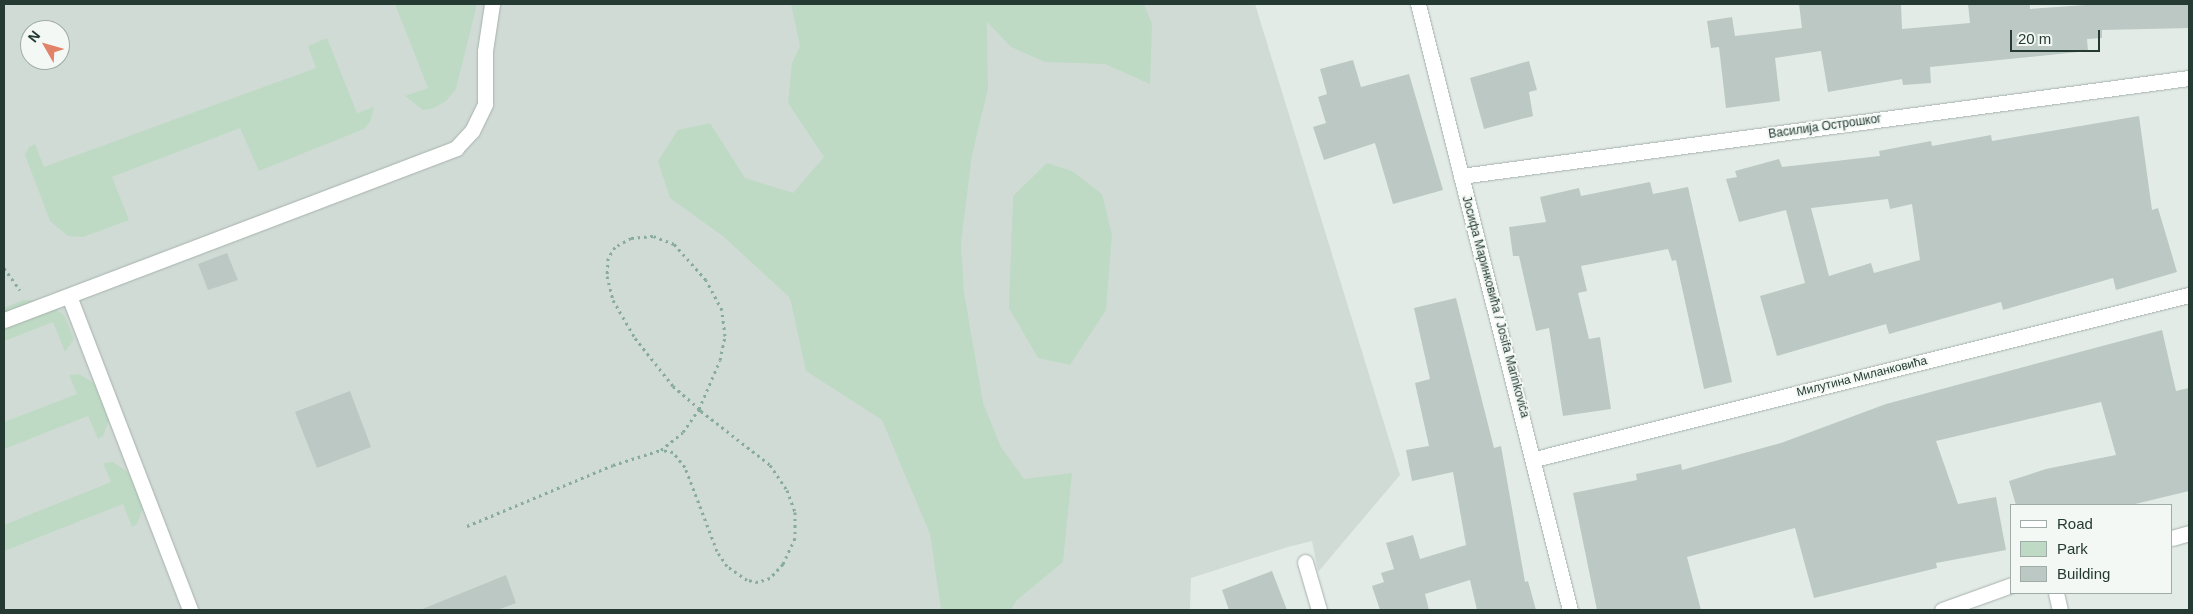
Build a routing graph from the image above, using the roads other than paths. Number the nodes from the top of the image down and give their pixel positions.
1 (492, 4) edge
2 (1418, 4) edge
3 (2189, 78) edge
4 (1461, 176) junction
5 (2189, 295) edge
6 (69, 296) junction
7 (4, 320) edge
8 (1535, 459) junction
9 (2189, 533) edge
10 (2173, 538) edge
11 (1304, 562) dead end
12 (2010, 586) edge
13 (2056, 594) edge
14 (190, 610) edge
15 (1319, 610) edge
16 (1570, 610) edge
17 (1942, 610) edge
18 (2060, 610) edge

1 - 6 street
2 - 4 street, Јосифа Маринковића / Josifa Marinkovića
3 - 4 street, Василија Острошког
4 - 8 street, Јосифа Маринковића / Josifa Marinkovića
5 - 8 street, Милутина Миланковића
6 - 7 street
6 - 14 street
8 - 16 street, Јосифа Маринковића / Josifa Marinkovića
9 - 10 street
11 - 15 street
12 - 17 street
13 - 18 street

